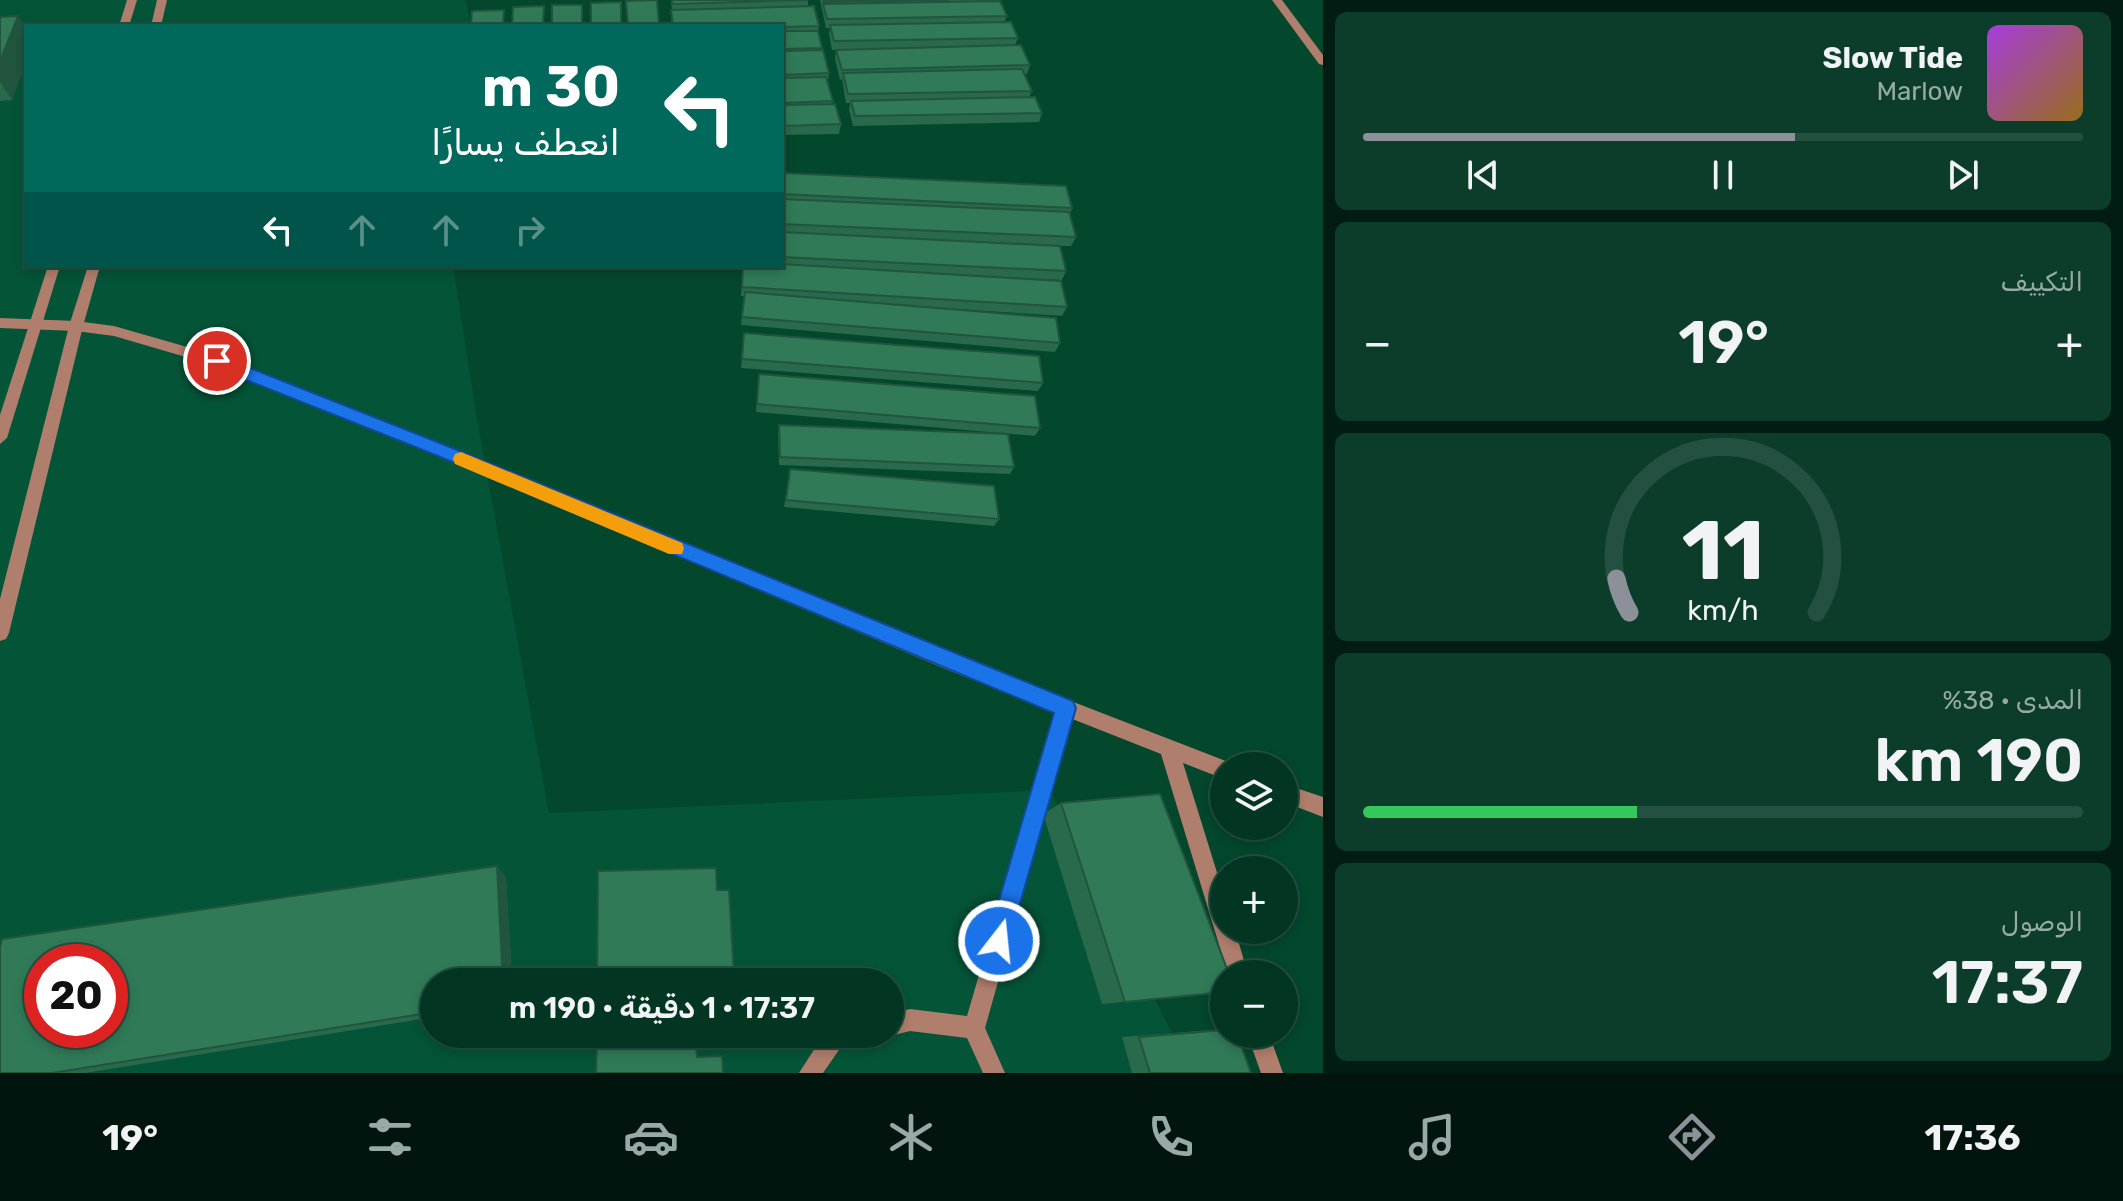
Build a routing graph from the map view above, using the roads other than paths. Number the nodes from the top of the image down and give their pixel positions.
1 (132, 0) edge
2 (162, 0) edge
3 (1277, 0) edge
4 (125, 24) edge
5 (156, 24) edge
6 (1323, 62) edge
7 (53, 268) edge
8 (93, 268) edge
9 (0, 323) edge
10 (36, 325) junction
11 (76, 326) junction
12 (0, 438) edge
13 (0, 633) edge
14 (1066, 708) junction
15 (1169, 749) junction
16 (1210, 765) edge
17 (1298, 798) edge
18 (1323, 807) edge
19 (1210, 882) edge
20 (904, 1022) edge
21 (974, 1028) junction
22 (827, 1048) edge
23 (1263, 1048) edge
24 (810, 1073) edge
25 (994, 1073) edge
26 (1272, 1073) edge

1 - 4 street
2 - 5 street
3 - 6 street
7 - 10 street
8 - 11 street
9 - 10 street
10 - 11 street
10 - 12 street
11 - 13 street
11 - 14 street
14 - 15 street
14 - 21 street
15 - 16 street
15 - 19 street
17 - 18 street
20 - 21 street
21 - 25 street
22 - 24 street
23 - 26 street

